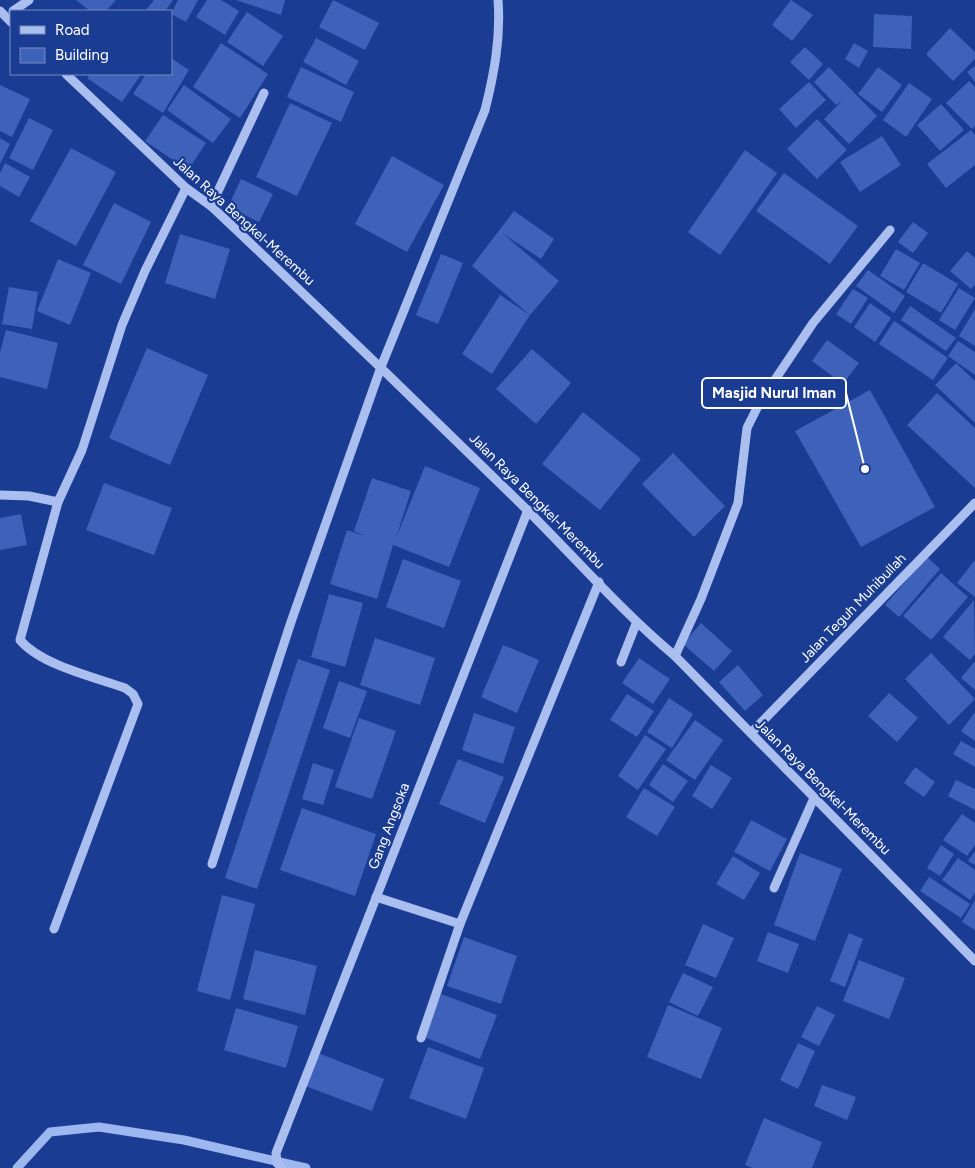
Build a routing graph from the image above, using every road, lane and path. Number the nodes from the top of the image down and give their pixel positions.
1 (30, 0) edge
2 (498, 0) edge
3 (14, 10) edge
4 (67, 75) edge
5 (264, 93) dead end
6 (186, 188) junction
7 (211, 206) junction
8 (890, 230) dead end
9 (382, 367) junction
10 (0, 495) edge
11 (58, 502) junction
12 (975, 502) edge
13 (528, 510) junction
14 (599, 582) junction
15 (636, 624) junction
16 (674, 656) junction
17 (621, 662) dead end
18 (751, 734) junction
19 (814, 798) junction
20 (212, 864) dead end
21 (774, 888) dead end
22 (376, 897) junction
23 (460, 924) junction
24 (54, 929) dead end
25 (975, 961) edge
26 (421, 1038) dead end
27 (282, 1168) edge

1 - 3 street
2 - 9 street
4 - 6 street, Jalan Raya Bengkel-Merembu
5 - 7 street
6 - 7 street, Jalan Raya Bengkel-Merembu
6 - 11 street
7 - 9 street, Jalan Raya Bengkel-Merembu
8 - 16 street
9 - 13 street, Jalan Raya Bengkel-Merembu
9 - 20 street
10 - 11 street
11 - 24 street
12 - 18 street, Jalan Teguh Muhibullah
13 - 14 street, Jalan Raya Bengkel-Merembu
13 - 22 street, Gang Angsoka
14 - 15 street, Jalan Raya Bengkel-Merembu
14 - 23 street
15 - 16 street, Jalan Raya Bengkel-Merembu
15 - 17 street
16 - 18 street, Jalan Raya Bengkel-Merembu
18 - 19 street, Jalan Raya Bengkel-Merembu
19 - 21 street
19 - 25 street, Jalan Raya Bengkel-Merembu
22 - 23 street
22 - 27 street, Gang Angsoka
23 - 26 street

